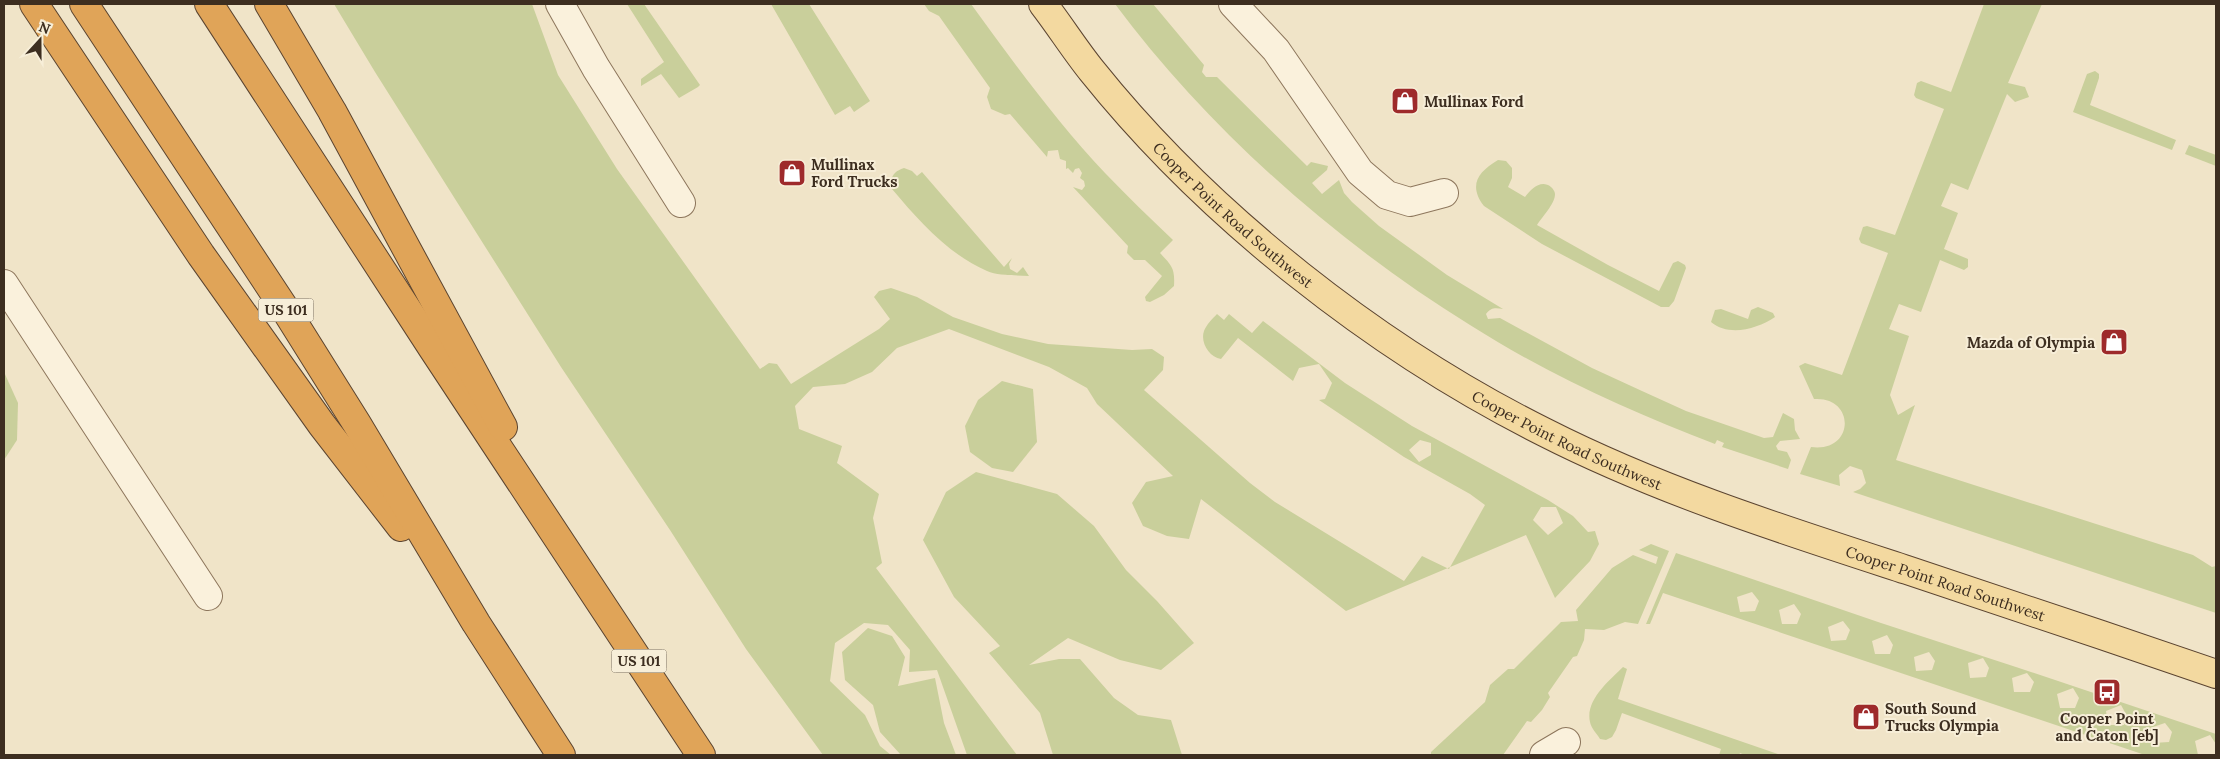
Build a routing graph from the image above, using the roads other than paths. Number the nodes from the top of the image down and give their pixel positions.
1 (34, 4) edge
2 (84, 4) edge
3 (209, 4) edge
4 (269, 4) edge
5 (560, 4) edge
6 (1043, 4) edge
7 (1234, 4) edge
8 (1444, 193) dead end
9 (681, 204) dead end
10 (4, 284) edge
11 (577, 567) junction
12 (208, 596) dead end
13 (476, 623) junction
14 (2216, 674) edge
15 (562, 755) edge
16 (701, 755) edge

1 - 13 highway
2 - 13 highway, US 101
3 - 11 highway, US 101
4 - 11 highway
5 - 9 lane
6 - 14 main road, Cooper Point Road Southwest
7 - 8 lane
10 - 12 lane
11 - 16 highway, US 101
13 - 15 highway, US 101

